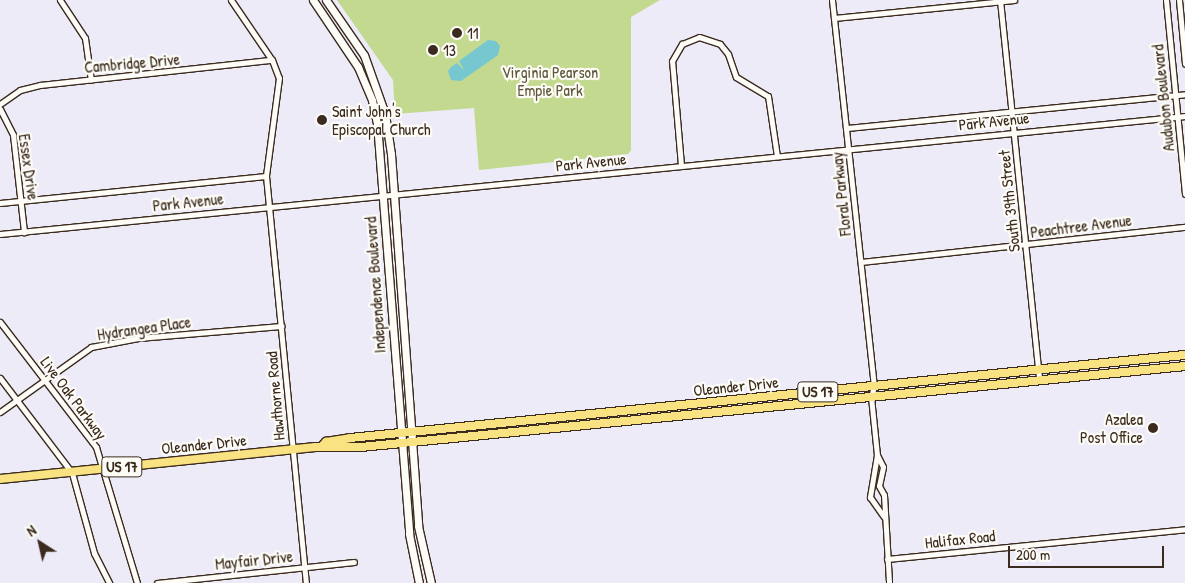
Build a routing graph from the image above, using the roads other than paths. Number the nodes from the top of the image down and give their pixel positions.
1 (60, 0) edge
2 (231, 0) edge
3 (313, 0) edge
4 (326, 0) edge
5 (832, 0) edge
6 (1014, 0) edge
7 (1166, 0) edge
8 (1179, 0) edge
9 (1000, 1) edge
10 (834, 18) junction
11 (272, 60) junction
12 (1185, 64) edge
13 (91, 80) junction
14 (1185, 94) edge
15 (1176, 96) junction
16 (0, 104) edge
17 (0, 109) edge
18 (1012, 112) junction
19 (1185, 116) edge
20 (1177, 117) junction
21 (847, 128) junction
22 (1014, 132) junction
23 (849, 148) junction
24 (777, 156) junction
25 (681, 165) junction
26 (266, 176) junction
27 (394, 194) junction
28 (1185, 194) edge
29 (383, 195) junction
30 (22, 201) junction
31 (0, 203) edge
32 (268, 207) junction
33 (1185, 227) edge
34 (24, 232) junction
35 (0, 234) edge
36 (1026, 245) junction
37 (861, 262) junction
38 (0, 322) edge
39 (281, 326) junction
40 (1185, 355) edge
41 (1185, 366) edge
42 (1038, 369) junction
43 (0, 378) edge
44 (44, 379) junction
45 (1039, 380) junction
46 (874, 386) junction
47 (871, 397) junction
48 (16, 400) junction
49 (0, 412) edge
50 (411, 432) junction
51 (400, 433) junction
52 (411, 442) junction
53 (401, 443) junction
54 (322, 446) junction
55 (293, 449) junction
56 (877, 455) junction
57 (104, 468) junction
58 (70, 472) junction
59 (0, 479) edge
60 (884, 517) junction
61 (1185, 530) edge
62 (887, 559) junction
63 (354, 562) dead end
64 (304, 567) junction
65 (109, 583) edge
66 (136, 583) edge
67 (157, 583) edge
68 (306, 583) edge
69 (419, 583) edge
70 (431, 583) edge
71 (889, 583) edge

1 - 13 street
2 - 11 street, Hawthorne Road
3 - 29 main road, Independence Boulevard
4 - 27 main road, Independence Boulevard
5 - 10 street, Floral Parkway
6 - 9 street
7 - 15 street, Audubon Boulevard
8 - 12 street, Audubon Boulevard
9 - 10 street
9 - 18 street, South 39th Street
10 - 21 street, Floral Parkway
11 - 13 street, Cambridge Drive
11 - 26 street, Hawthorne Road
13 - 16 street, Cambridge Drive
14 - 15 street, Park Avenue
15 - 18 street, Park Avenue
15 - 20 street, Audubon Boulevard
17 - 30 street, Essex Drive
18 - 21 street, Park Avenue
18 - 22 street, South 39th Street
19 - 20 street, Park Avenue
20 - 22 street, Park Avenue
20 - 28 street, Audubon Boulevard
21 - 23 street, Floral Parkway
22 - 23 street, Park Avenue
22 - 36 street, South 39th Street
23 - 24 street, Park Avenue
23 - 37 street, Floral Parkway
24 - 25 street, Park Avenue
24 - 25 street
25 - 27 street, Park Avenue
26 - 30 street, Park Avenue
26 - 32 street, Hawthorne Road
27 - 29 street, Park Avenue
27 - 50 main road, Independence Boulevard
29 - 32 street, Park Avenue
29 - 51 main road, Independence Boulevard
30 - 31 street, Park Avenue
30 - 34 street, Essex Drive
32 - 34 street, Park Avenue
32 - 39 street, Hawthorne Road
33 - 36 street, Peachtree Avenue
34 - 35 street, Park Avenue
36 - 37 street, Peachtree Avenue
36 - 42 street, South 39th Street
37 - 46 street, Floral Parkway
38 - 44 street, Live Oak Parkway
39 - 44 street, Hydrangea Place
39 - 55 street, Hawthorne Road
40 - 42 main road, Oleander Drive / US 17
41 - 45 main road, Oleander Drive / US 17
42 - 45 street, South 39th Street
42 - 46 main road, Oleander Drive / US 17
43 - 48 street
44 - 48 street, Hydrangea Place
44 - 57 street, Live Oak Parkway
45 - 47 main road, Oleander Drive / US 17
46 - 47 street
46 - 50 main road, Oleander Drive / US 17
47 - 52 main road, Oleander Drive / US 17
47 - 56 street
48 - 49 street, Hydrangea Place
48 - 58 street
50 - 51 main road, Oleander Drive / US 17
50 - 52 main road, Independence Boulevard
51 - 53 main road, Independence Boulevard
51 - 54 main road, Oleander Drive / US 17
52 - 53 main road, Oleander Drive / US 17
52 - 70 main road, Independence Boulevard
53 - 54 main road, Oleander Drive / US 17
53 - 69 main road, Independence Boulevard
54 - 55 main road, Oleander Drive / US 17
55 - 57 main road, Oleander Drive / US 17
55 - 64 street, Hawthorne Road
56 - 60 street
56 - 60 street
57 - 58 main road, Oleander Drive / US 17
57 - 66 street, Live Oak Parkway
58 - 59 main road, Oleander Drive / US 17
58 - 65 street
60 - 62 street
61 - 62 street, Halifax Road
62 - 71 street
63 - 64 street, Mayfair Drive
64 - 67 street, Mayfair Drive
64 - 68 street, Hawthorne Road

